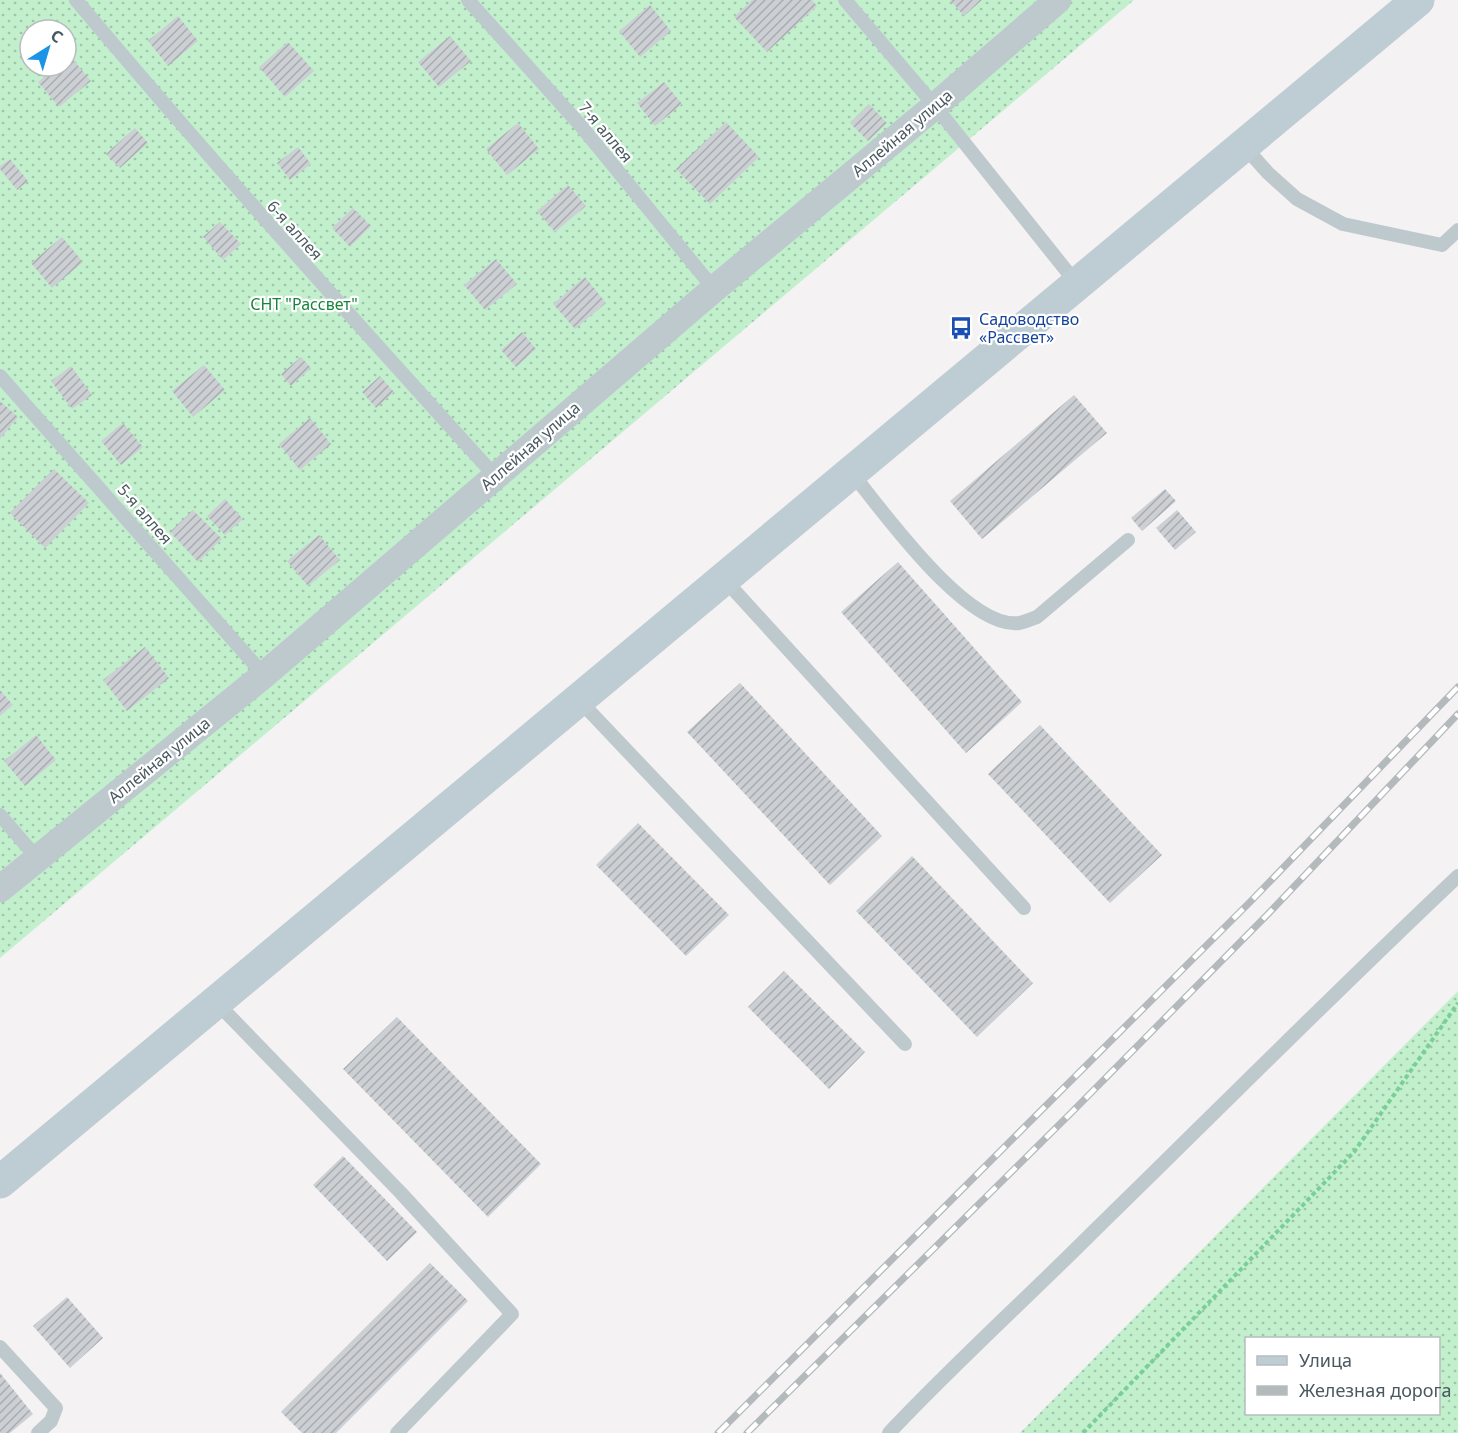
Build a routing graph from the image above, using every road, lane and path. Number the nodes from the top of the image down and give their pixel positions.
1 (76, 0) edge
2 (468, 0) edge
3 (845, 0) edge
4 (1058, 0) edge
5 (1418, 0) edge
6 (935, 106) junction
7 (1244, 146) junction
8 (1458, 230) edge
9 (1077, 284) junction
10 (714, 289) junction
11 (0, 376) edge
12 (851, 472) junction
13 (495, 476) junction
14 (1128, 540) dead end
15 (723, 578) junction
16 (264, 675) junction
17 (578, 699) junction
18 (0, 815) edge
19 (37, 858) junction
20 (1458, 876) edge
21 (0, 889) edge
22 (1024, 908) dead end
23 (216, 1002) junction
24 (1458, 1003) edge
25 (904, 1044) dead end
26 (0, 1182) edge
27 (0, 1347) edge
28 (38, 1433) edge
29 (397, 1433) edge
30 (889, 1433) edge
31 (1083, 1433) edge

1 - 13 lane, 6-я аллея
2 - 10 lane, 7-я аллея
3 - 6 lane
4 - 6 street, Аллейная улица
5 - 7 street
6 - 9 lane
6 - 10 street, Аллейная улица
7 - 8 lane
7 - 9 street
9 - 12 street
10 - 13 street, Аллейная улица
11 - 16 lane, 5-я аллея
12 - 14 lane
12 - 15 street
13 - 16 street, Аллейная улица
15 - 17 street
15 - 22 lane
16 - 19 street, Аллейная улица
17 - 23 street
17 - 25 lane
18 - 19 lane
19 - 21 street, Аллейная улица
20 - 30 lane
23 - 26 street
23 - 29 lane
24 - 31 path
27 - 28 lane

